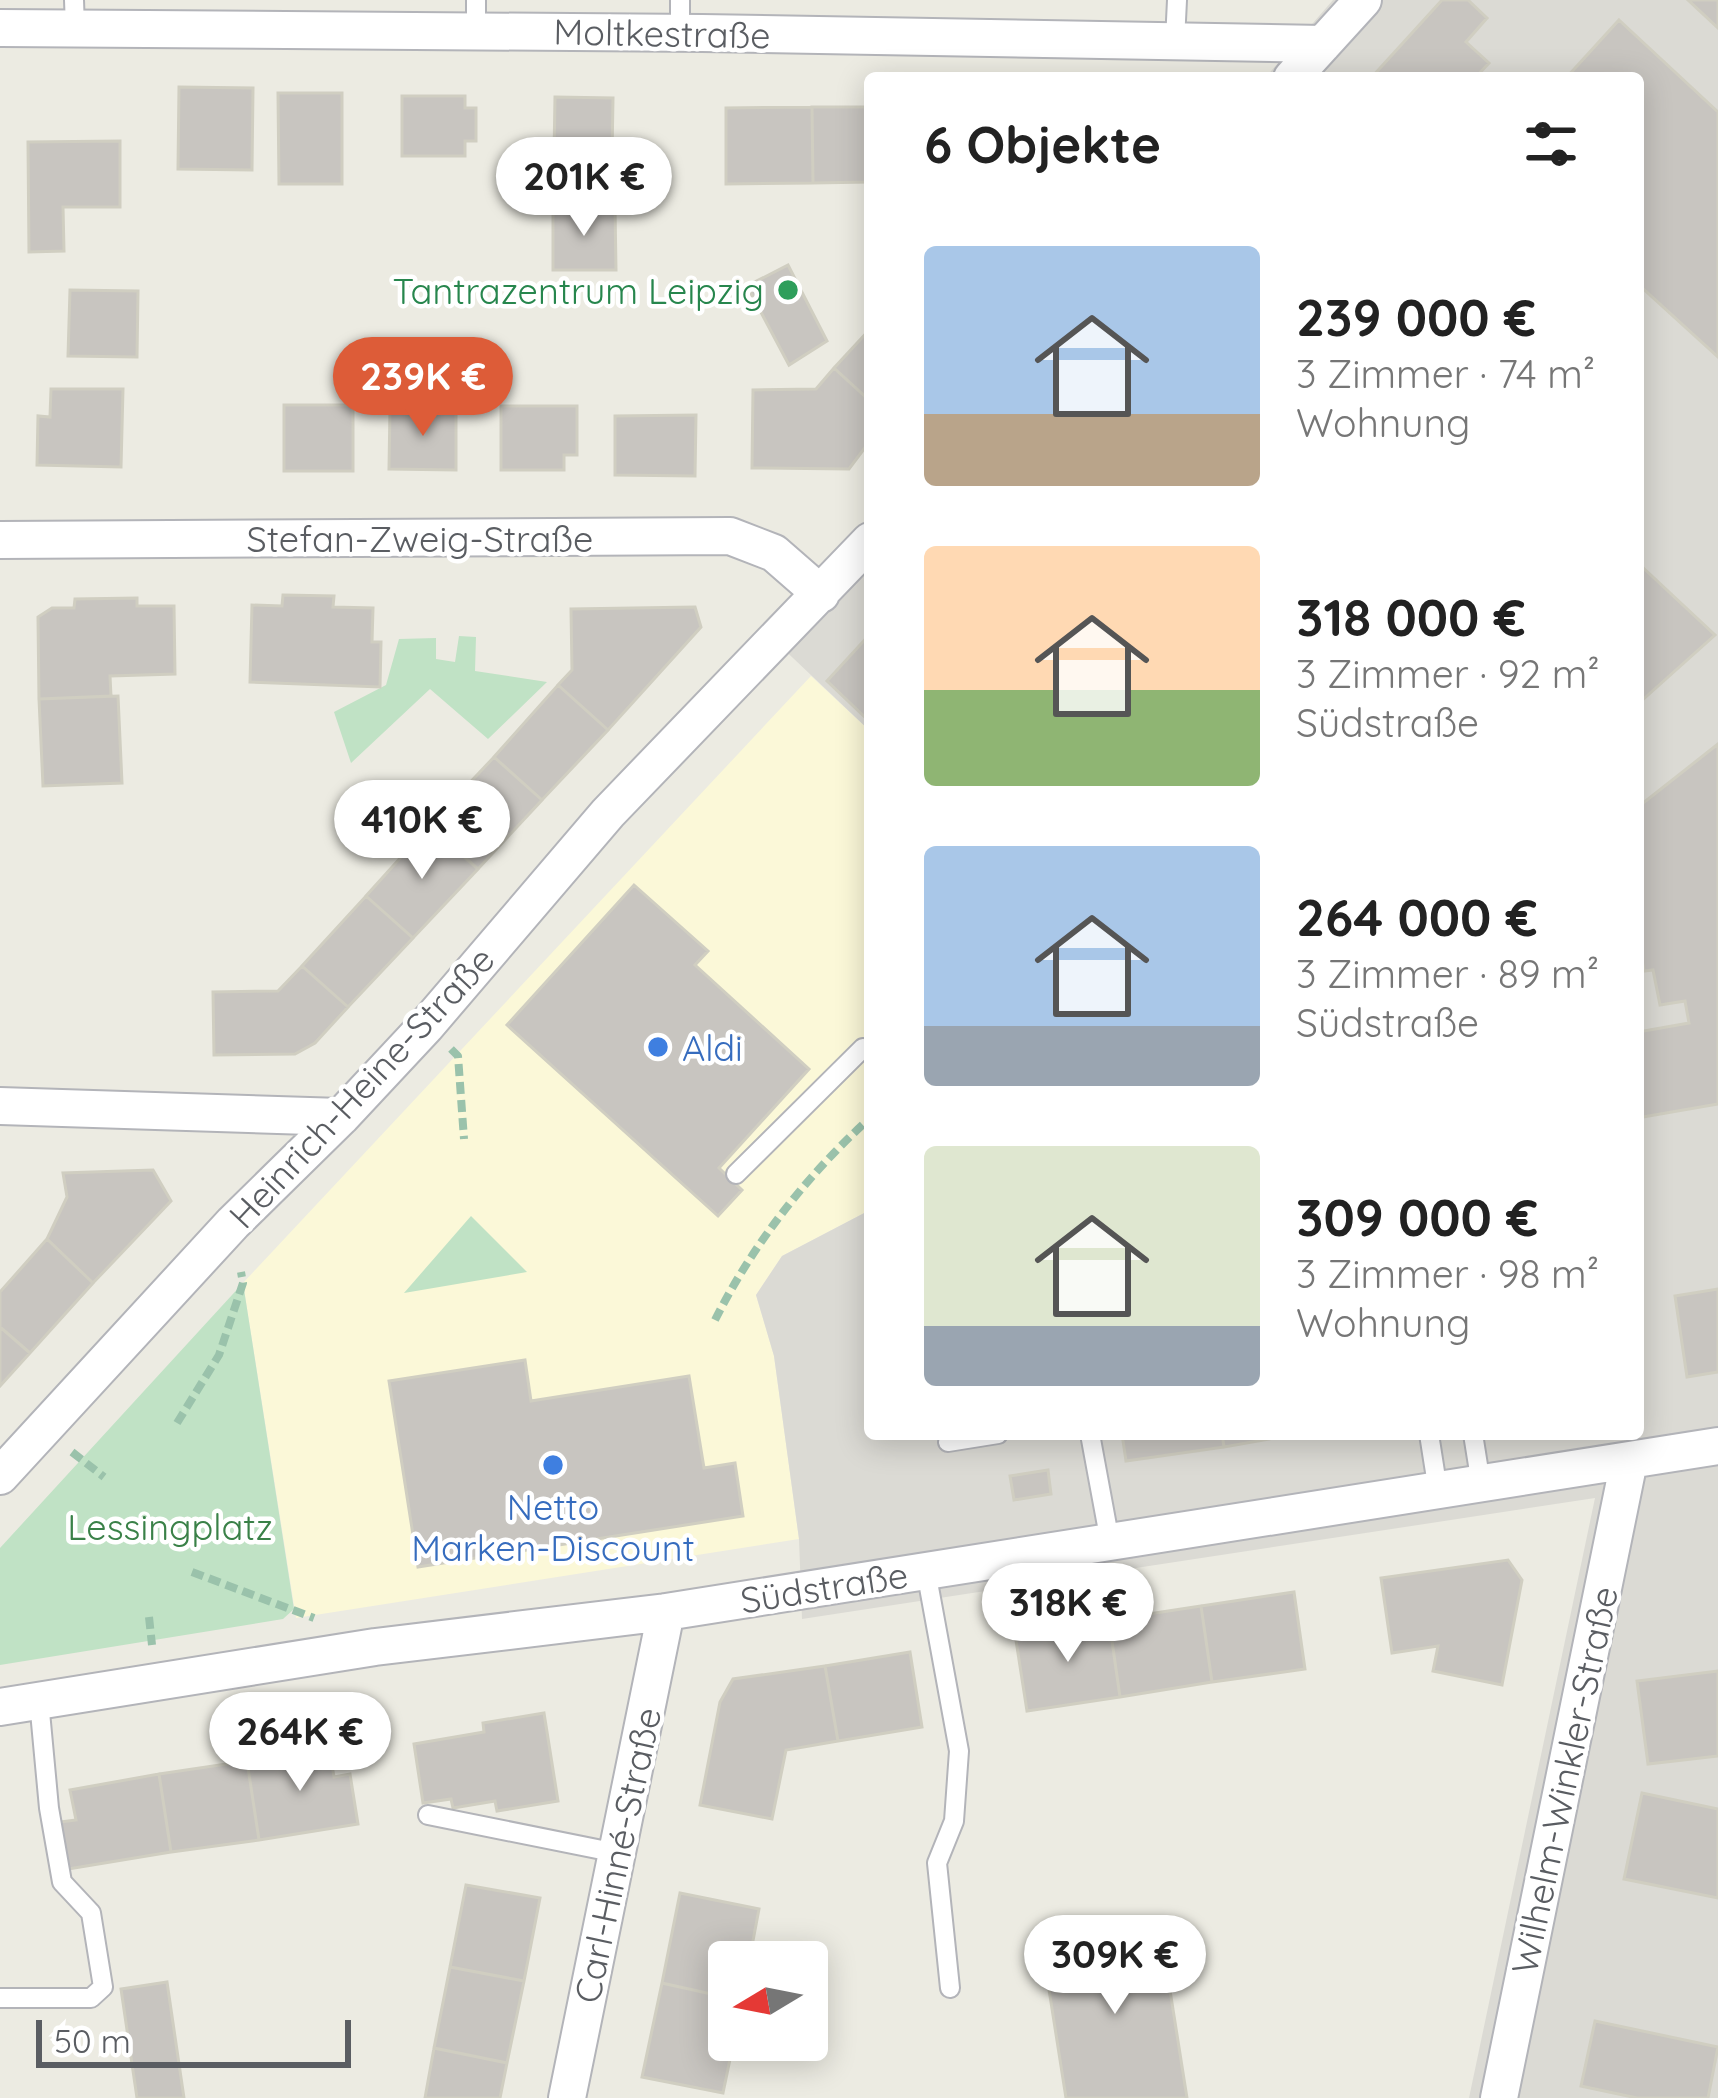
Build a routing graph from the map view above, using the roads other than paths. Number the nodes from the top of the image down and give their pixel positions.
1 (1178, 0) edge
2 (1363, 0) edge
3 (75, 14) edge
4 (476, 16) edge
5 (680, 16) edge
6 (0, 28) edge
7 (1175, 41) junction
8 (1323, 44) junction
9 (1297, 72) edge
10 (0, 540) edge
11 (864, 547) edge
12 (821, 594) junction
13 (863, 1048) dead end
14 (0, 1106) edge
15 (341, 1117) junction
16 (736, 1174) dead end
17 (960, 1440) edge
18 (1091, 1440) edge
19 (1430, 1440) edge
20 (1474, 1440) edge
21 (948, 1442) dead end
22 (1718, 1446) edge
23 (1629, 1461) junction
24 (0, 1476) edge
25 (1481, 1484) junction
26 (1438, 1491) junction
27 (1110, 1542) junction
28 (926, 1571) junction
29 (666, 1612) junction
30 (39, 1701) junction
31 (0, 1707) edge
32 (428, 1815) dead end
33 (617, 1853) junction
34 (950, 1988) dead end
35 (0, 1998) edge
36 (567, 2098) edge
37 (1498, 2098) edge

1 - 7 lane
2 - 8 street
3 - 4 street, Moltkestraße
3 - 6 street, Moltkestraße
4 - 5 street, Moltkestraße
5 - 7 street, Moltkestraße
7 - 8 street, Moltkestraße
8 - 9 street
10 - 12 street, Stefan-Zweig-Straße
11 - 12 street, Heinrich-Heine-Straße
12 - 15 street, Heinrich-Heine-Straße
13 - 16 lane
14 - 15 street
15 - 24 street, Heinrich-Heine-Straße
17 - 21 lane
18 - 27 lane
19 - 26 lane
20 - 25 lane
22 - 23 street, Südstraße
23 - 25 street, Südstraße
23 - 37 street, Wilhelm-Winkler-Straße
25 - 26 street, Südstraße
26 - 27 street, Südstraße
27 - 28 street, Südstraße
28 - 29 street, Südstraße
28 - 34 lane
29 - 30 street, Südstraße
29 - 33 street, Carl-Hinné-Straße
30 - 31 street, Südstraße
30 - 35 lane
32 - 33 lane
33 - 36 street, Carl-Hinné-Straße

